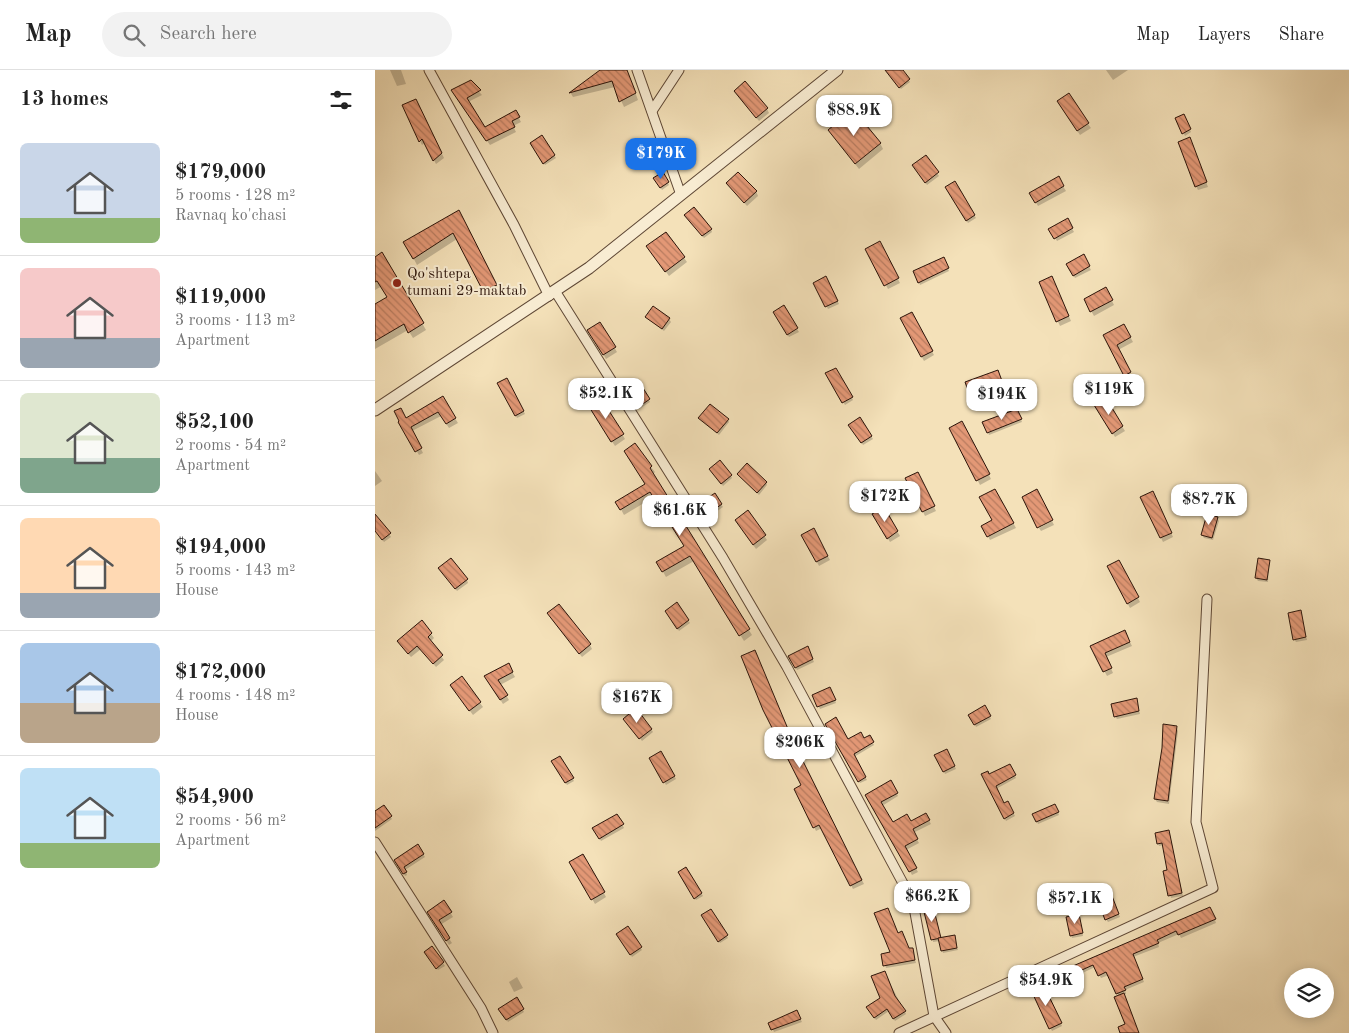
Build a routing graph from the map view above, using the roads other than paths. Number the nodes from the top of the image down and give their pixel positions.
1 (429, 70) edge
2 (637, 70) edge
3 (679, 70) edge
4 (837, 70) edge
5 (652, 111) junction
6 (681, 194) junction
7 (552, 294) junction
8 (375, 410) edge
9 (1207, 598) dead end
10 (375, 842) edge
11 (933, 1016) junction
12 (493, 1033) edge
13 (899, 1033) edge
14 (946, 1033) edge

1 - 7 street
2 - 5 street
3 - 5 street
4 - 6 street
5 - 6 street
6 - 7 street
7 - 8 street
7 - 11 street
9 - 11 street
10 - 12 street
11 - 13 street
11 - 14 street

